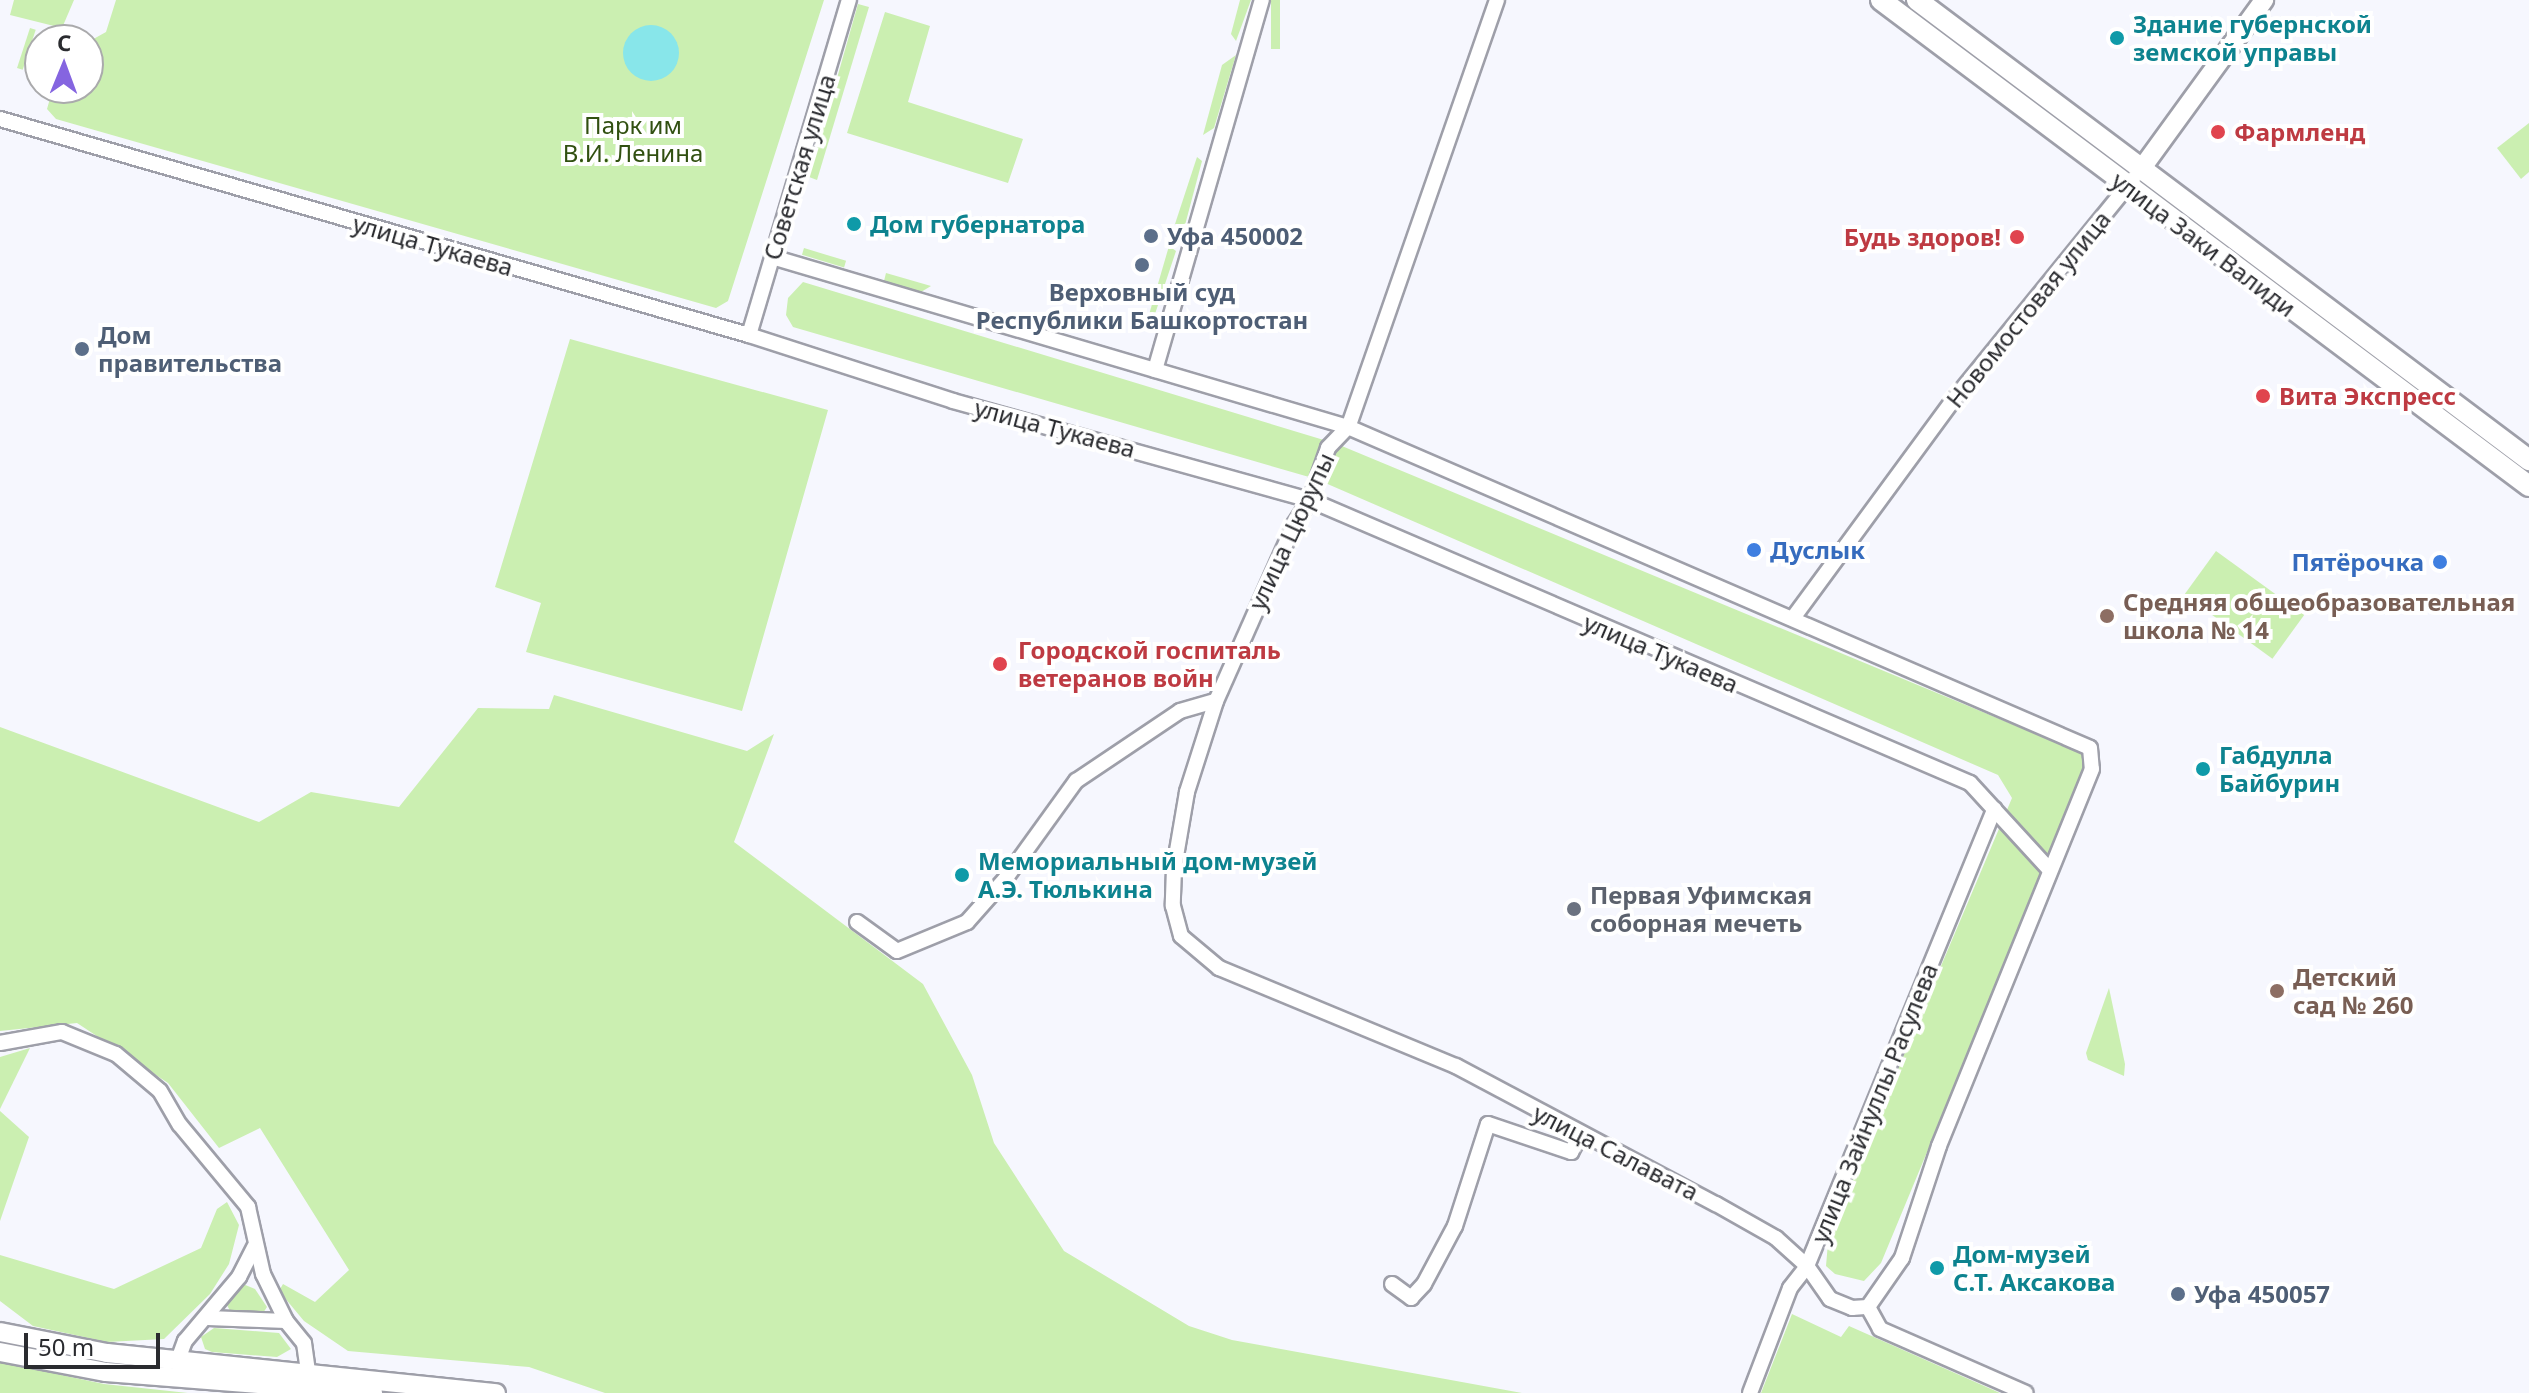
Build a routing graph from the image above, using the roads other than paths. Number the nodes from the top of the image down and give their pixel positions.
1 (849, 0) edge
2 (1262, 0) edge
3 (1497, 0) edge
4 (1881, 0) edge
5 (1917, 0) edge
6 (2264, 0) edge
7 (0, 119) edge
8 (2142, 168) junction
9 (2127, 187) junction
10 (772, 257) junction
11 (749, 335) junction
12 (1155, 370) junction
13 (1348, 427) junction
14 (2529, 460) edge
15 (2529, 486) edge
16 (1310, 500) junction
17 (1793, 618) junction
18 (1216, 701) junction
19 (1994, 809) junction
20 (2048, 868) junction
21 (857, 922) dead end
22 (1181, 936) joint
23 (0, 1043) edge
24 (1580, 1136) junction
25 (254, 1247) junction
26 (1807, 1266) junction
27 (1392, 1284) dead end
28 (1868, 1307) junction
29 (208, 1318) junction
30 (286, 1321) junction
31 (0, 1332) edge
32 (0, 1352) edge
33 (178, 1360) junction
34 (308, 1371) junction
35 (373, 1393) edge
36 (496, 1393) edge
37 (1750, 1393) edge
38 (2026, 1393) edge

1 - 10 street, Советская улица
2 - 12 street
3 - 13 street, улица Цюрупы
4 - 9 main road, улица Заки Валиди
5 - 8 main road, улица Заки Валиди
6 - 8 street, Новомостовая улица
7 - 11 street, улица Тукаева
8 - 9 street, Новомостовая улица
8 - 14 main road, улица Заки Валиди
9 - 15 main road, улица Заки Валиди
9 - 17 street, Новомостовая улица
10 - 11 street, Советская улица
10 - 12 street
11 - 16 street, улица Тукаева
12 - 13 street
13 - 16 street, улица Цюрупы
13 - 17 street
16 - 18 street, улица Цюрупы
16 - 19 street, улица Тукаева
17 - 20 street
18 - 21 street
18 - 22 street, улица Цюрупы
19 - 20 street, улица Тукаева
19 - 26 street, улица Зайнуллы Расулева
20 - 28 street
22 - 24 street, улица Салавата
23 - 25 street
24 - 26 street, улица Салавата
24 - 27 street
25 - 29 street
25 - 30 street
26 - 28 street, улица Салавата
26 - 37 street, улица Зайнуллы Расулева
28 - 38 street
29 - 30 street
29 - 33 street
30 - 34 street
31 - 33 street
32 - 35 street
33 - 34 street
34 - 36 street

